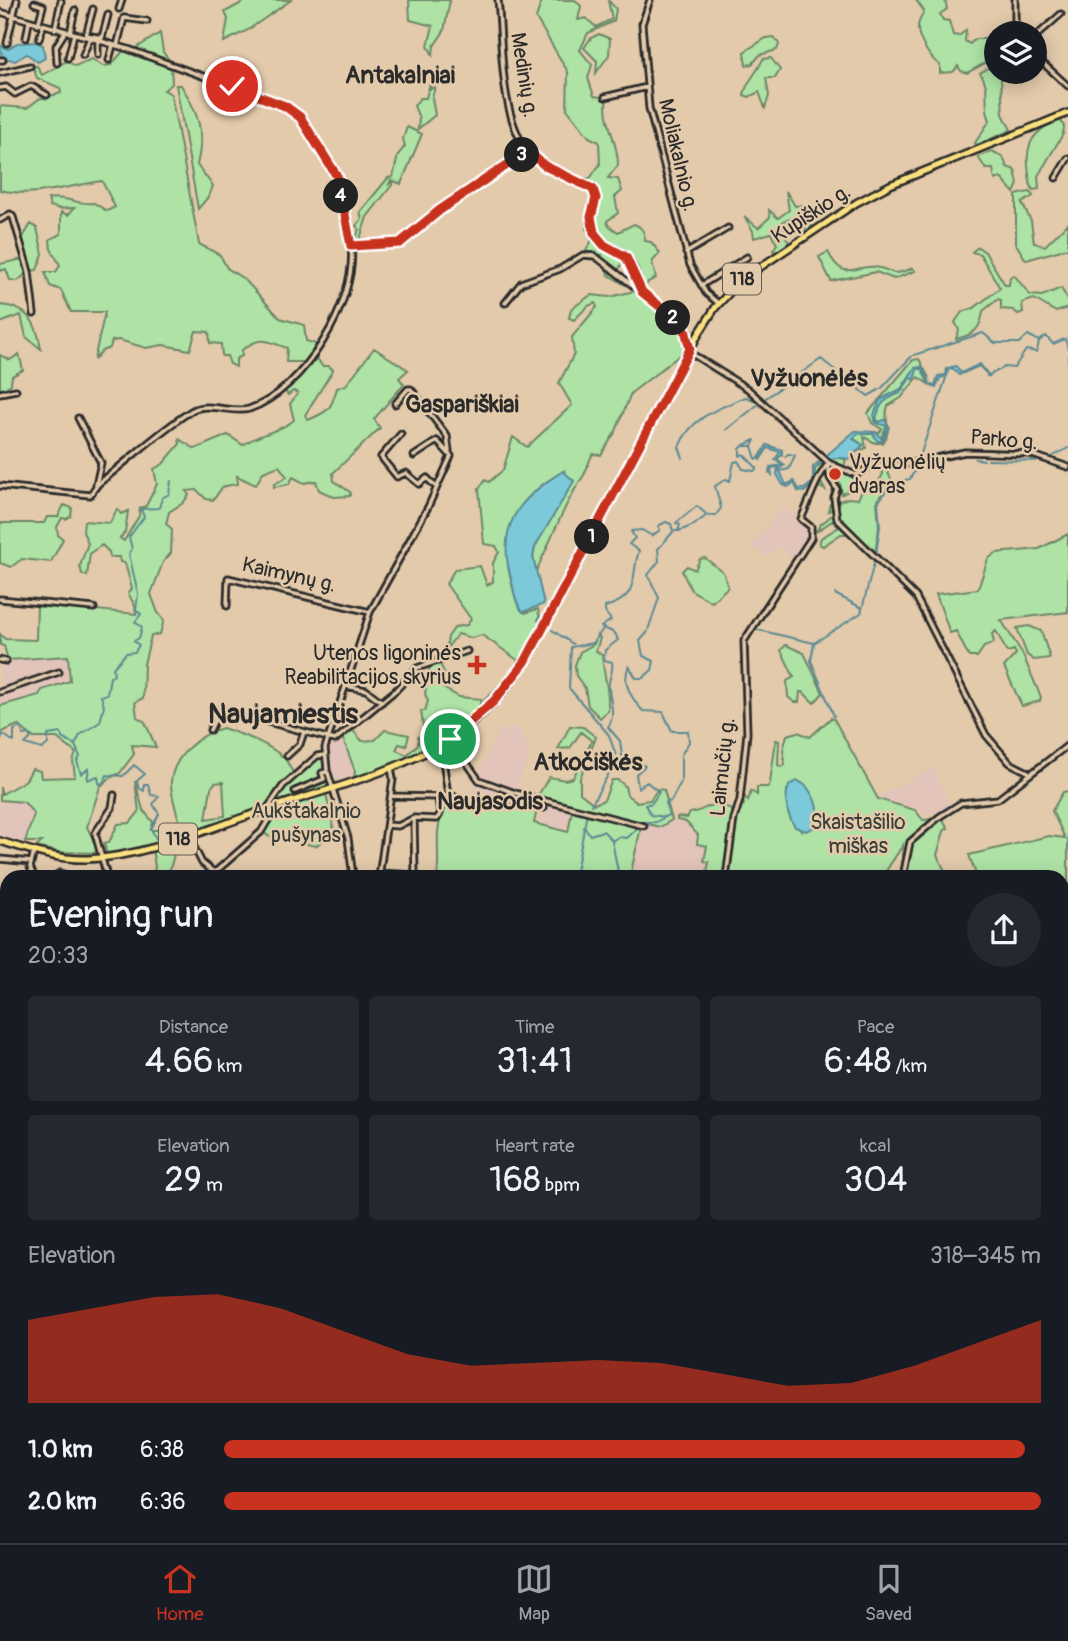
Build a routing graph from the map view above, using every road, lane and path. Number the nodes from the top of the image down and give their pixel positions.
1 (17, 0) edge
2 (122, 0) edge
3 (498, 0) edge
4 (1015, 0) edge
5 (61, 1) edge
6 (649, 2) edge
7 (34, 3) dead end
8 (93, 9) dead end
9 (119, 9) dead end
10 (75, 10) dead end
11 (0, 12) edge
12 (1061, 14) dead end
13 (108, 15) dead end
14 (13, 18) junction
15 (1015, 21) edge
16 (29, 22) junction
17 (147, 22) dead end
18 (41, 25) junction
19 (1047, 26) edge
20 (55, 29) junction
21 (70, 33) junction
22 (87, 37) junction
23 (26, 38) dead end
24 (39, 39) dead end
25 (98, 41) junction
26 (6, 43) dead end
27 (115, 45) junction
28 (83, 55) dead end
29 (99, 55) dead end
30 (68, 58) dead end
31 (109, 60) dead end
32 (57, 63) dead end
33 (30, 66) dead end
34 (1047, 67) edge
35 (0, 73) edge
36 (1068, 86) edge
37 (647, 87) junction
38 (0, 88) edge
39 (47, 95) dead end
40 (605, 97) dead end
41 (1068, 113) edge
42 (528, 151) junction
43 (1068, 158) edge
44 (1056, 178) dead end
45 (0, 220) edge
46 (728, 228) dead end
47 (351, 246) junction
48 (686, 253) junction
49 (747, 257) dead end
50 (702, 285) junction
51 (642, 292) junction
52 (505, 303) dead end
53 (719, 303) junction
54 (34, 314) dead end
55 (690, 351) junction
56 (16, 390) dead end
57 (0, 393) edge
58 (395, 404) dead end
59 (78, 418) dead end
60 (401, 434) dead end
61 (450, 454) junction
62 (414, 456) dead end
63 (828, 462) junction
64 (1068, 467) edge
65 (0, 486) edge
66 (435, 486) junction
67 (96, 487) junction
68 (0, 599) edge
69 (227, 606) dead end
70 (94, 608) dead end
71 (370, 612) junction
72 (467, 650) dead end
73 (0, 660) edge
74 (6, 660) dead end
75 (59, 672) dead end
76 (346, 686) junction
77 (0, 692) edge
78 (382, 702) junction
79 (210, 730) dead end
80 (304, 732) junction
81 (328, 738) junction
82 (451, 740) junction
83 (1068, 746) edge
84 (324, 755) junction
85 (287, 756) dead end
86 (391, 768) junction
87 (327, 771) junction
88 (1030, 773) junction
89 (332, 787) junction
90 (295, 791) dead end
91 (114, 795) dead end
92 (391, 796) junction
93 (274, 797) junction
94 (279, 805) junction
95 (544, 808) dead end
96 (270, 811) junction
97 (414, 818) junction
98 (387, 825) junction
99 (644, 826) dead end
100 (188, 835) junction
101 (0, 841) edge
102 (34, 852) junction
103 (102, 858) junction
104 (0, 859) edge
105 (31, 862) junction
106 (33, 870) edge
107 (104, 870) edge
108 (211, 870) edge
109 (217, 870) edge
110 (352, 870) edge
111 (381, 870) edge
112 (415, 870) edge
113 (727, 870) edge
114 (904, 870) edge

1 - 14 street
2 - 9 street
3 - 42 street, Medinių g.
4 - 15 street
5 - 20 street
6 - 37 street, Moliakalnio g.
7 - 18 street
8 - 22 street
10 - 21 street
11 - 14 street
12 - 19 street
13 - 22 street
14 - 16 street
14 - 26 street
16 - 18 street
16 - 23 street
17 - 27 street
18 - 20 street
18 - 24 street
20 - 21 street
21 - 22 street
21 - 30 street
21 - 32 street
22 - 25 street
22 - 28 street
25 - 27 street
25 - 29 street
27 - 31 street
27 - 47 street
33 - 35 street
34 - 36 street
37 - 40 street
37 - 48 street, Moliakalnio g.
38 - 39 street
41 - 53 main road, Kupiškio g. / 118
42 - 47 street
42 - 51 street
43 - 44 street
45 - 54 street
46 - 48 street
47 - 67 street
48 - 50 street, Moliakalnio g.
49 - 50 street
50 - 53 street, Moliakalnio g.
51 - 52 street
51 - 55 street
53 - 55 main road, Kupiškio g. / 118
55 - 63 street, Parko g.
55 - 82 main road, Kupiškio g. / 118
56 - 57 street
58 - 61 street
59 - 67 street
60 - 66 street
61 - 62 street
61 - 66 street
63 - 64 street, Parko g.
63 - 88 street
63 - 113 street, Laimučių g.
65 - 67 street
66 - 71 street
68 - 70 street
69 - 71 street, Kaimynų g.
71 - 76 street
72 - 78 street
73 - 74 street
75 - 77 street
76 - 78 street
76 - 81 street
78 - 81 street
79 - 80 street
80 - 81 street
80 - 85 street
81 - 84 street
82 - 86 main road, 118
82 - 95 street
82 - 99 street
83 - 88 street
84 - 87 street
84 - 93 street
86 - 89 main road, 118
86 - 92 street
87 - 89 street
87 - 90 street
88 - 114 street
89 - 94 main road, 118
89 - 110 street
91 - 103 street
92 - 97 street
92 - 98 street
93 - 94 street
93 - 96 street
94 - 96 main road, 118
96 - 100 main road, 118
96 - 109 street
97 - 98 street
97 - 112 street
98 - 111 street
100 - 103 main road, 118
100 - 108 street
101 - 102 main road, 118
102 - 103 main road, 118
102 - 105 street
103 - 107 street
104 - 105 street
105 - 106 street

